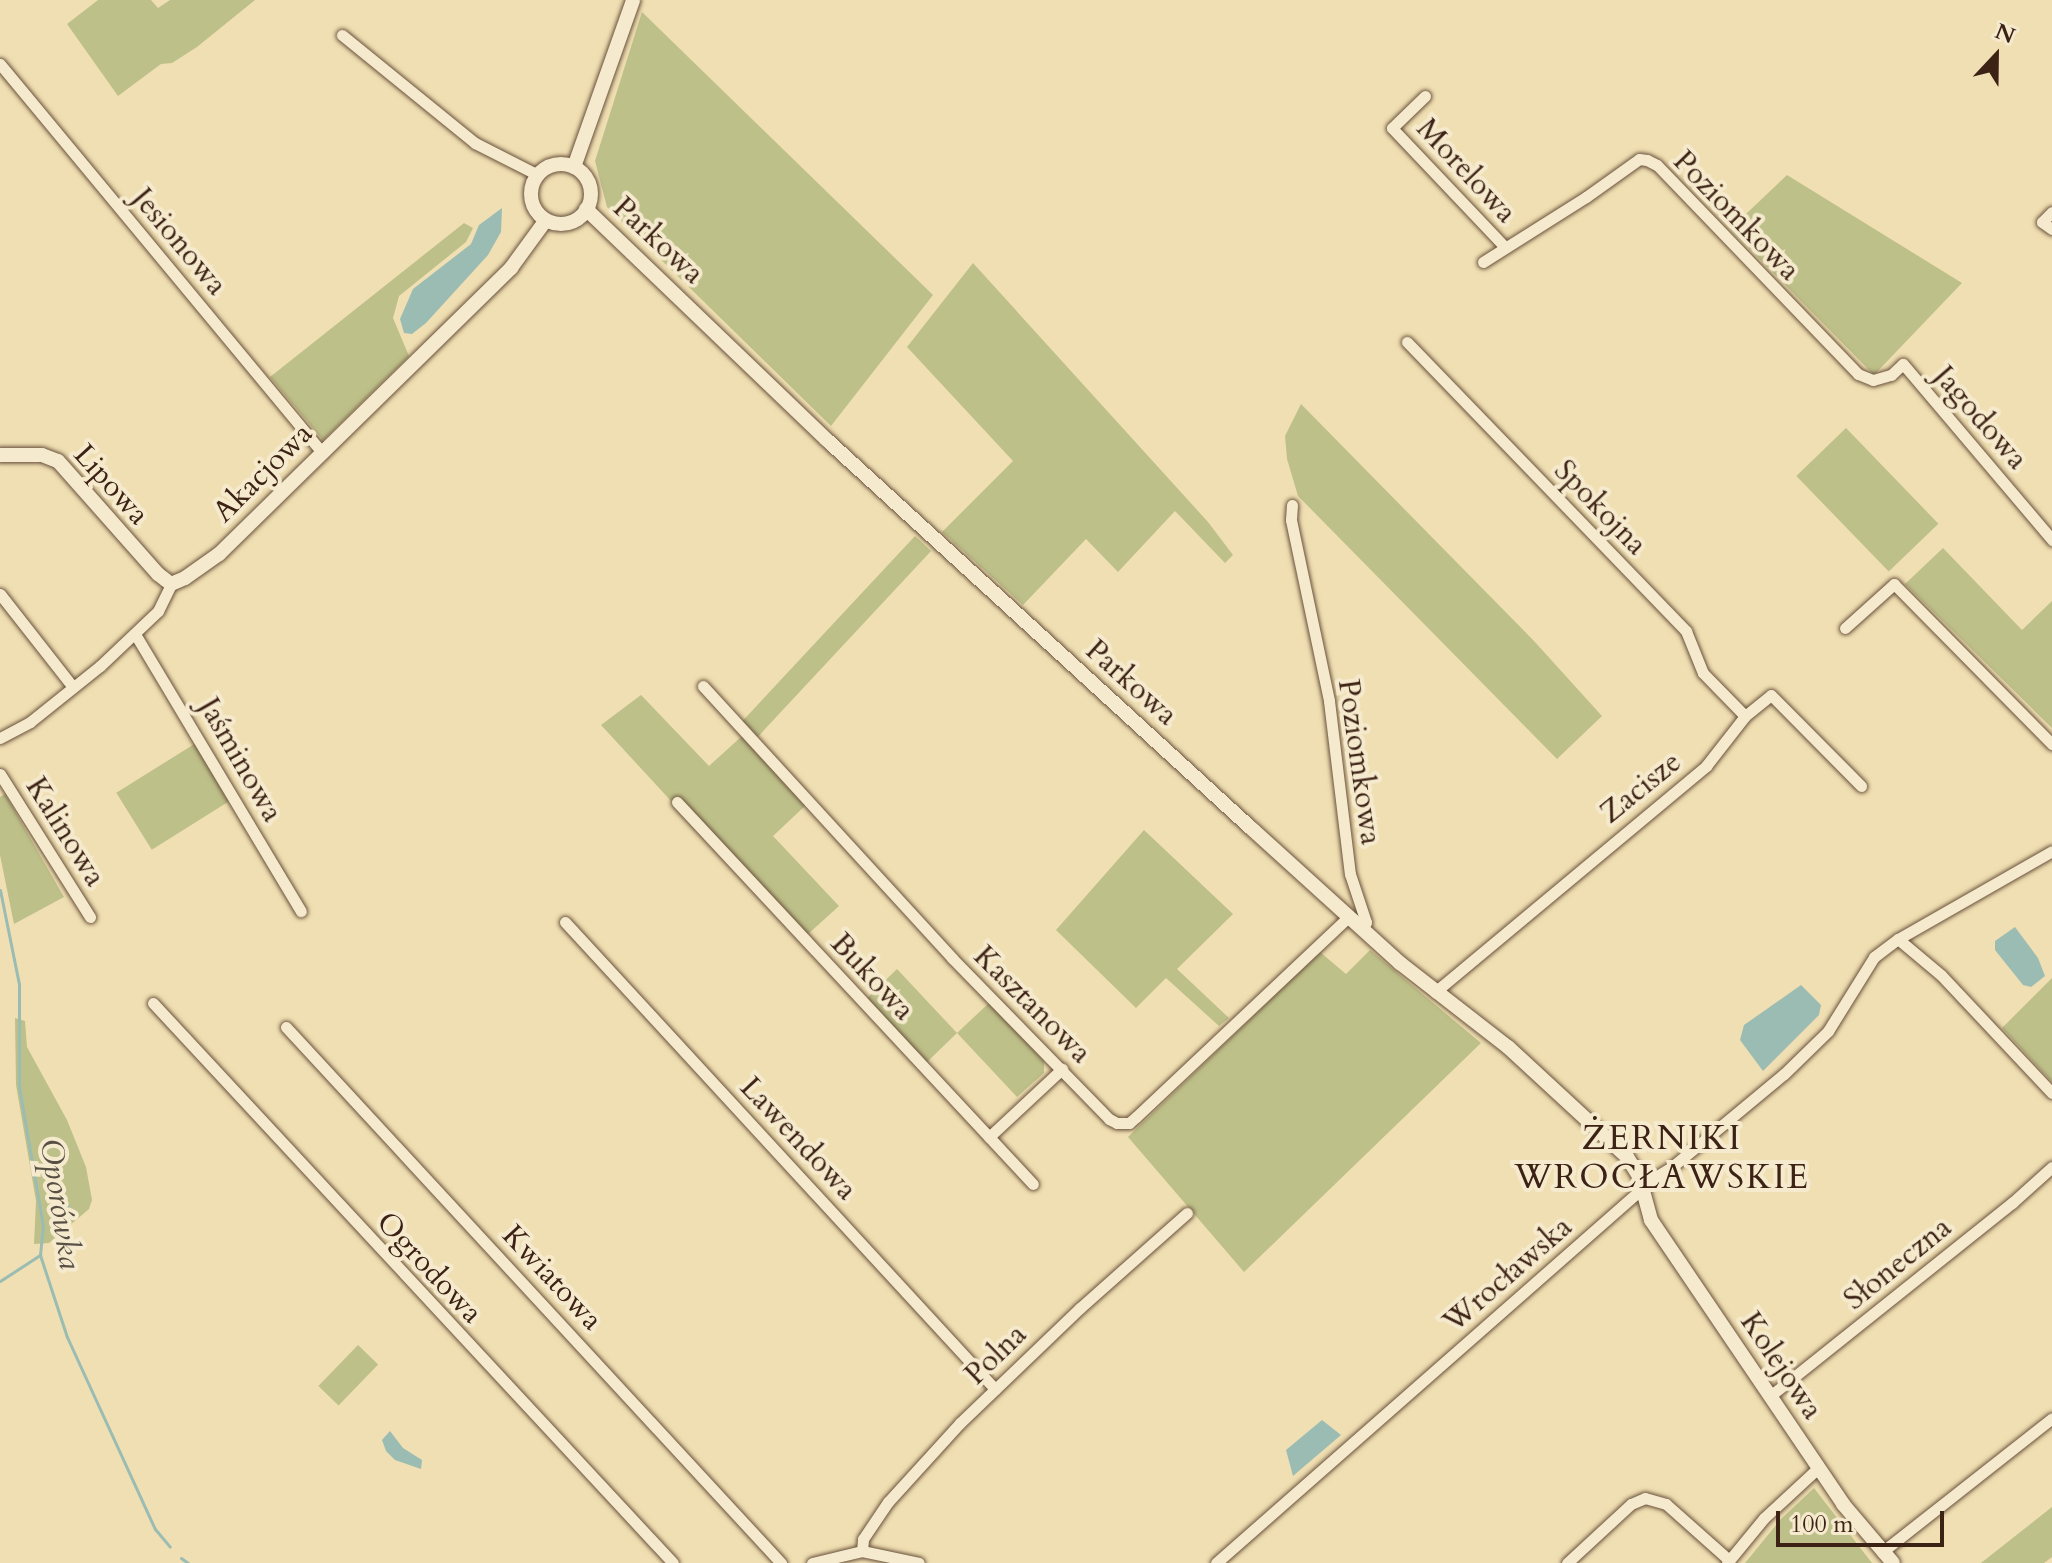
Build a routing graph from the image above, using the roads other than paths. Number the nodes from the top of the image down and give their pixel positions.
1 (633, 0) edge
2 (342, 35) dead end
3 (0, 64) edge
4 (1425, 96) dead end
5 (574, 167) junction
6 (538, 175) junction
7 (586, 209) junction
8 (2052, 212) edge
9 (546, 220) junction
10 (2047, 226) edge
11 (1505, 247) junction
12 (1483, 262) dead end
13 (1407, 342) dead end
14 (1903, 364) joint
15 (321, 451) junction
16 (0, 455) edge
17 (1292, 505) dead end
18 (2052, 540) edge
19 (171, 584) junction
20 (0, 594) edge
21 (1845, 628) dead end
22 (135, 634) junction
23 (703, 686) dead end
24 (73, 687) junction
25 (1745, 716) junction
26 (0, 738) edge
27 (2052, 744) edge
28 (0, 774) edge
29 (1861, 786) dead end
30 (677, 802) dead end
31 (2052, 851) edge
32 (301, 911) dead end
33 (90, 917) dead end
34 (1348, 917) junction
35 (565, 922) dead end
36 (1362, 929) junction
37 (1898, 939) junction
38 (1435, 992) junction
39 (153, 1003) dead end
40 (286, 1027) dead end
41 (1062, 1069) junction
42 (2052, 1093) edge
43 (989, 1137) junction
44 (2052, 1167) edge
45 (1033, 1184) dead end
46 (1642, 1189) junction
47 (1187, 1213) dead end
48 (995, 1389) junction
49 (1770, 1396) junction
50 (2052, 1418) edge
51 (1818, 1468) junction
52 (862, 1551) junction
53 (1888, 1558) edge
54 (1728, 1561) edge
55 (673, 1563) edge
56 (781, 1563) edge
57 (812, 1563) edge
58 (919, 1563) edge
59 (1216, 1563) edge
60 (1567, 1563) edge

1 - 5 street
2 - 6 street
3 - 15 street, Jesionowa
4 - 11 street, Morelowa
5 - 6 street
5 - 7 street
6 - 9 street
7 - 9 street
7 - 34 street, Parkowa
8 - 10 street
9 - 15 street, Akacjowa
11 - 12 street, Poziomkowa
11 - 14 street, Poziomkowa
13 - 25 street, Spokojna
14 - 18 street, Jagodowa
15 - 19 street, Akacjowa
16 - 19 street, Lipowa
17 - 36 street, Poziomkowa
19 - 22 street, Akacjowa
20 - 24 street
21 - 27 street
22 - 24 street, Akacjowa
22 - 32 street, Jaśminowa
23 - 41 street, Kasztanowa
24 - 26 street, Akacjowa
25 - 29 street, Zacisze
25 - 38 street, Zacisze
28 - 33 street, Kalinowa
30 - 43 street, Bukowa
31 - 37 street, Wrocławska
34 - 36 street, Parkowa
34 - 41 street, Kasztanowa
35 - 48 street, Lawendowa
36 - 38 street, Parkowa
37 - 42 street
37 - 46 street, Wrocławska
38 - 46 street, Parkowa
39 - 55 street, Ogrodowa
40 - 56 street, Kwiatowa
41 - 43 street
43 - 45 street, Bukowa
44 - 49 street, Słoneczna
46 - 49 street, Kolejowa
46 - 59 street, Wrocławska
47 - 48 street, Polna
48 - 52 street, Polna
49 - 51 street, Kolejowa
50 - 53 street
51 - 53 street, Kolejowa
51 - 54 street
52 - 57 street
52 - 58 street
54 - 60 street

